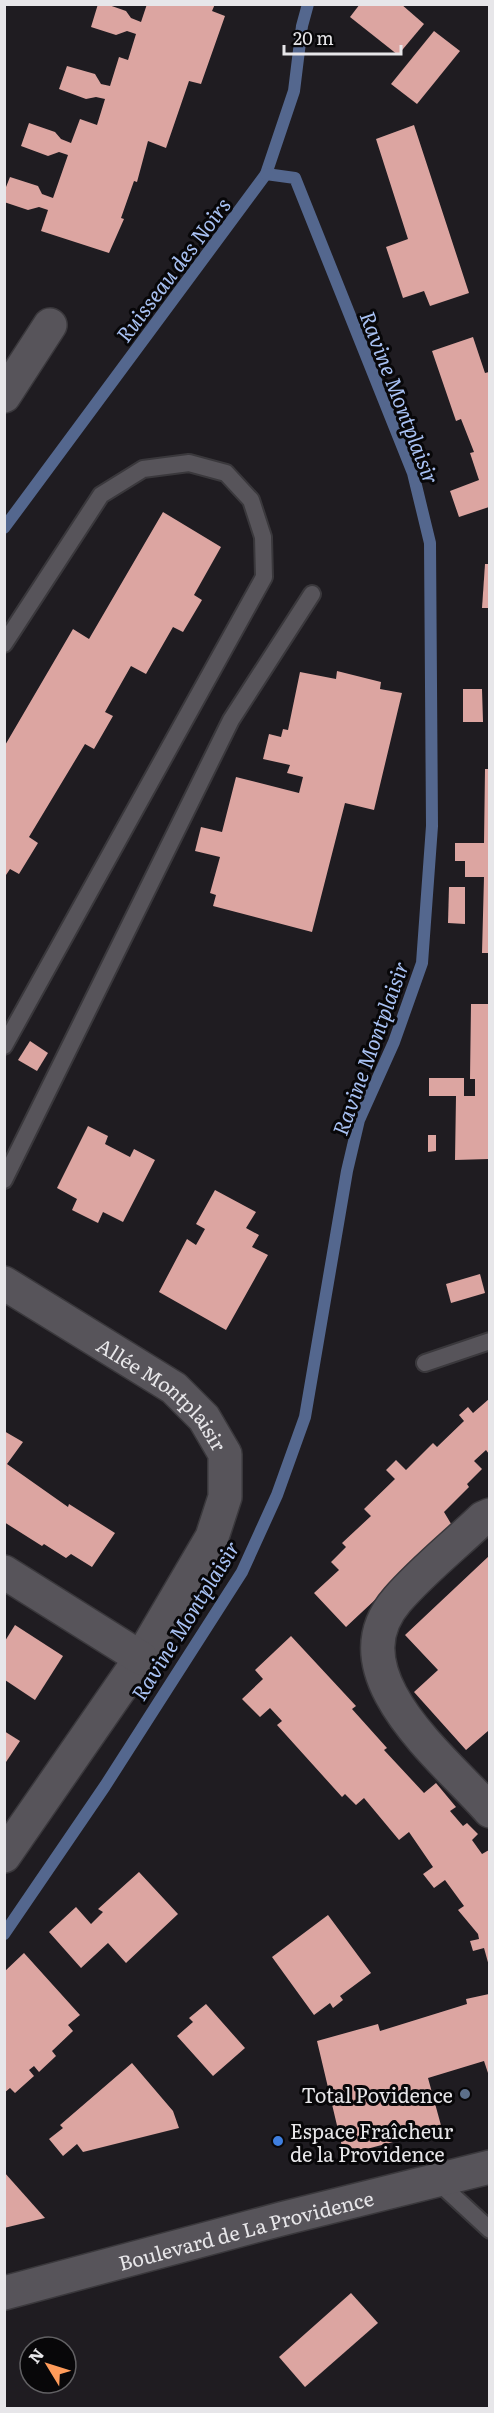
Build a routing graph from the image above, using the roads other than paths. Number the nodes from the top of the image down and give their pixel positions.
1 (50, 325) dead end
2 (4, 396) edge
3 (312, 594) dead end
4 (4, 644) edge
5 (4, 1046) edge
6 (4, 1180) edge
7 (4, 1283) edge
8 (489, 1341) edge
9 (424, 1363) dead end
10 (489, 1515) edge
11 (4, 1572) edge
12 (141, 1658) junction
13 (488, 1805) edge
14 (4, 1856) edge
15 (489, 2167) edge
16 (436, 2181) junction
17 (489, 2230) edge
18 (4, 2293) edge

1 - 2 street
3 - 6 lane
4 - 5 lane
7 - 12 street, Allée Montplaisir
8 - 9 lane
10 - 13 street
11 - 12 street
12 - 14 street, Allée Montplaisir
15 - 16 street, Boulevard de La Providence
16 - 17 lane
16 - 18 street, Boulevard de La Providence

